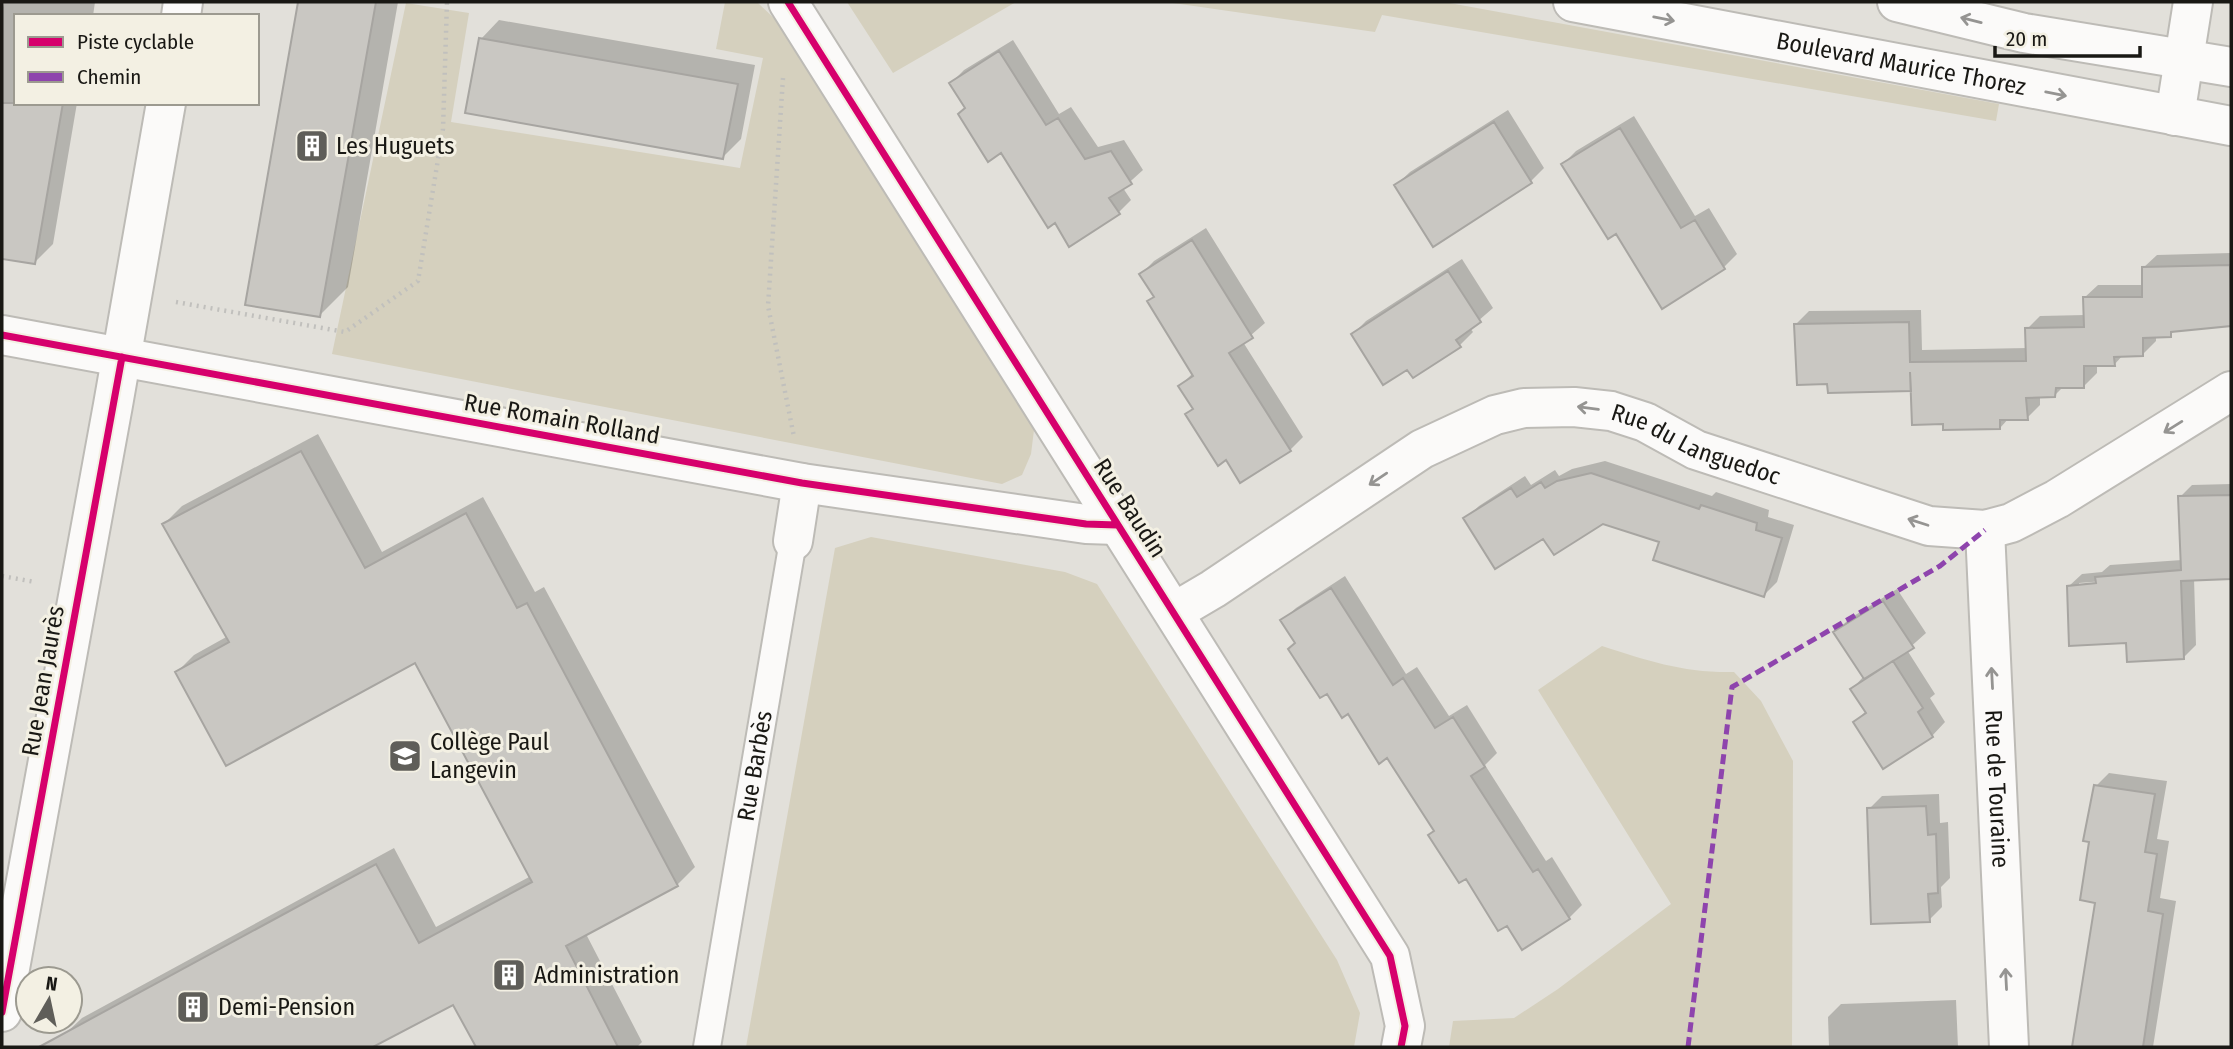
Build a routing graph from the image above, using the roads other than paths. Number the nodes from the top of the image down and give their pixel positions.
1 (788, 2) edge
2 (1573, 2) edge
3 (1897, 2) edge
4 (2193, 2) edge
5 (2184, 59) junction
6 (2231, 67) edge
7 (166, 105) edge
8 (2175, 116) junction
9 (2231, 126) edge
10 (2, 335) edge
11 (122, 357) junction
12 (2231, 391) edge
13 (803, 483) junction
14 (1117, 525) junction
15 (1985, 530) junction
16 (793, 541) joint
17 (1174, 612) junction
18 (2, 1012) edge
19 (707, 1047) edge
20 (1401, 1047) edge
21 (2009, 1047) edge

1 - 14 street, Rue Baudin
2 -> 8 street, Boulevard Maurice Thorez
5 -> 3 street
4 - 5 street
5 - 6 street
5 - 8 street
7 - 11 street, Rue Jean Jaurès
8 - 9 street, Boulevard Maurice Thorez
10 - 11 street, Rue Romain Rolland
11 - 13 street, Rue Romain Rolland
11 - 18 street, Rue Jean Jaurès
12 -> 15 street, Rue du Languedoc
13 - 14 street, Rue Romain Rolland
13 - 16 street, Rue Barbès
14 - 17 street, Rue Baudin
15 -> 17 street, Rue du Languedoc
21 -> 15 street, Rue de Touraine
16 - 19 lane, Rue Barbès
17 - 20 street, Rue Baudin

